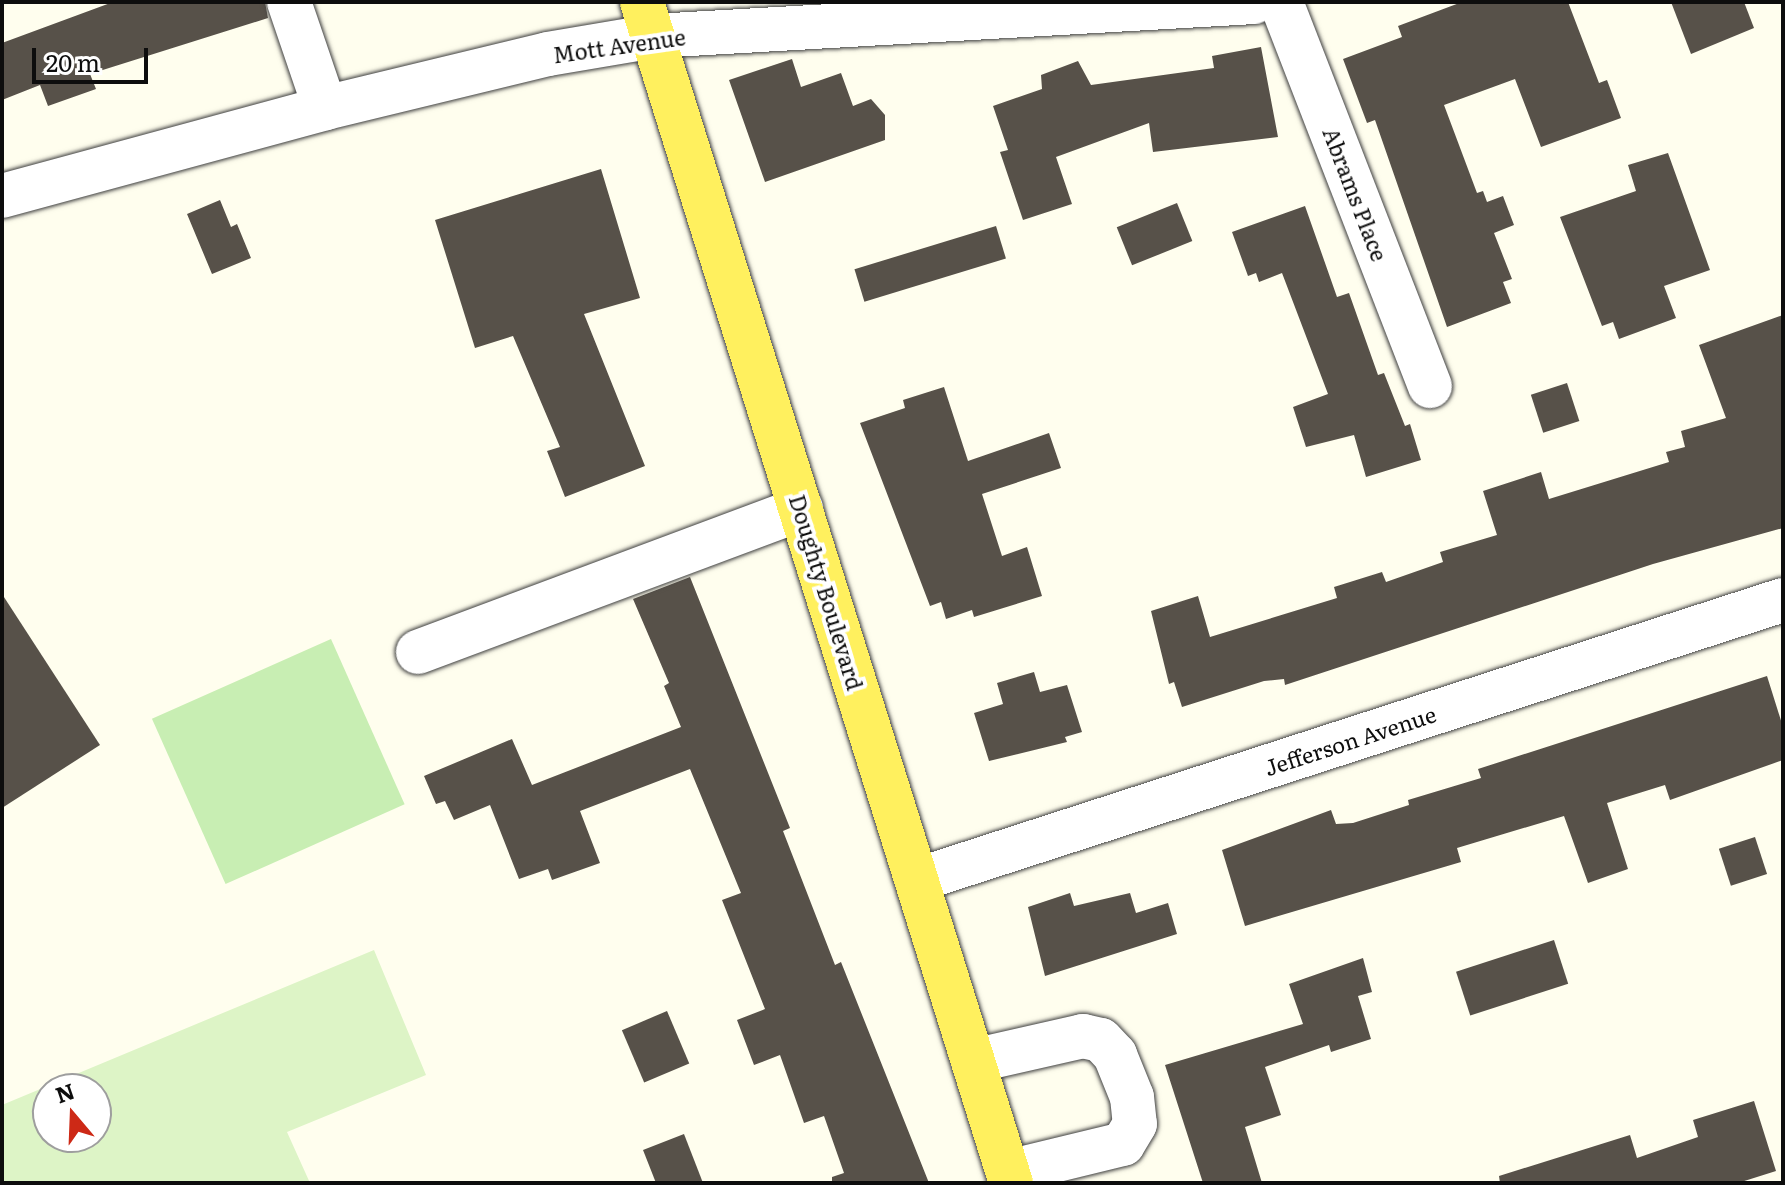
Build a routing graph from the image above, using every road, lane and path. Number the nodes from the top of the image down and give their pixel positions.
1 (289, 2) edge
2 (1281, 2) edge
3 (1237, 3) edge
4 (648, 19) edge
5 (325, 108) junction
6 (2, 196) edge
7 (1430, 386) dead end
8 (801, 509) junction
9 (1783, 600) edge
10 (418, 652) dead end
11 (917, 880) junction
12 (973, 1061) junction
13 (1009, 1178) edge

1 - 5 street
2 - 7 street, Abrams Place
3 - 4 street, Mott Avenue
4 - 5 street, Mott Avenue
4 - 8 main road, Doughty Boulevard
5 - 6 street, Mott Avenue
8 - 10 street
8 - 11 main road, Doughty Boulevard
9 - 11 street, Jefferson Avenue
11 - 12 main road, Doughty Boulevard
12 - 13 main road, Doughty Boulevard
12 - 13 street

